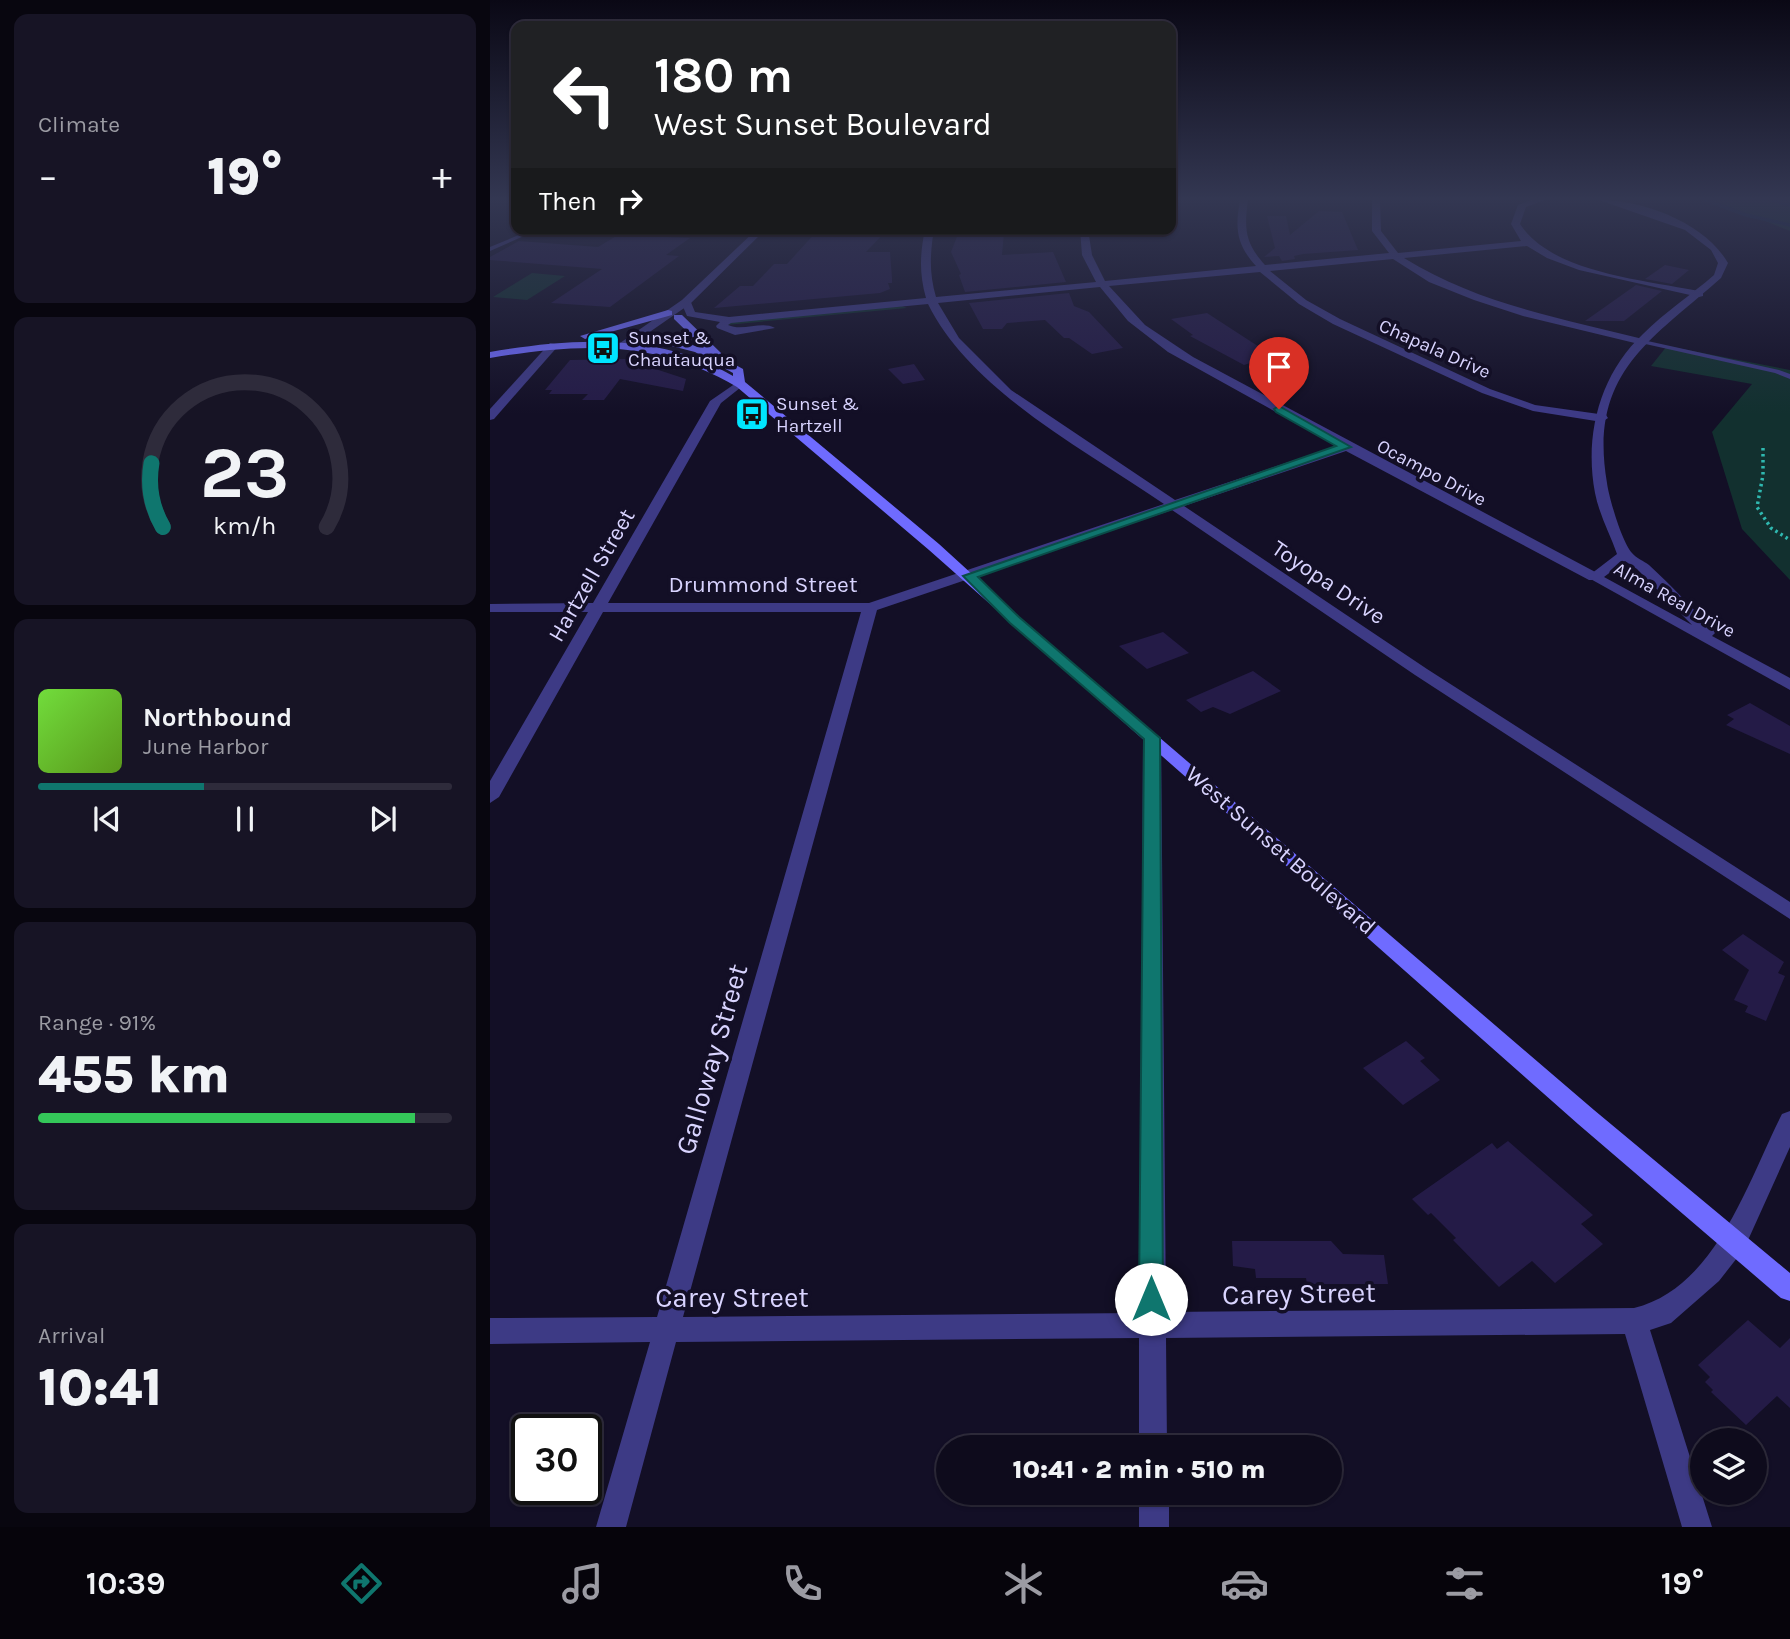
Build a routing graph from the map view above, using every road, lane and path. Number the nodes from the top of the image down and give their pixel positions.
1 (719, 271) edge
2 (924, 271) edge
3 (1097, 271) edge
4 (1263, 271) edge
5 (1266, 271) edge
6 (1420, 271) edge
7 (1592, 271) edge
8 (1720, 271) edge
9 (1104, 287) junction
10 (1699, 295) junction
11 (687, 302) junction
12 (934, 304) junction
13 (673, 315) junction
14 (729, 320) junction
15 (735, 332) junction
16 (585, 336) junction
17 (651, 339) junction
18 (637, 342) junction
19 (1643, 342) junction
20 (554, 345) junction
21 (491, 353) edge
22 (717, 354) junction
23 (1790, 377) edge
24 (739, 384) junction
25 (490, 416) edge
26 (1602, 418) junction
27 (1346, 447) junction
28 (1763, 448) dead end
29 (1172, 505) junction
30 (1790, 540) edge
31 (1625, 555) junction
32 (969, 576) junction
33 (1594, 577) junction
34 (600, 607) junction
35 (870, 607) junction
36 (490, 608) edge
37 (1725, 649) junction
38 (1790, 685) edge
39 (1152, 738) junction
40 (490, 797) edge
41 (1790, 912) edge
42 (1790, 1121) edge
43 (1735, 1241) junction
44 (1790, 1289) edge
45 (1634, 1321) junction
46 (1151, 1326) junction
47 (666, 1328) junction
48 (490, 1331) edge
49 (1153, 1435) edge
50 (1154, 1505) edge
51 (611, 1527) edge
52 (1154, 1527) edge
53 (1697, 1527) edge

1 - 11 street
2 - 12 street, Toyopa Drive
3 - 9 street, Ocampo Drive
4 - 9 street
5 - 26 street, Chapala Drive
6 - 19 street
7 - 10 street
8 - 10 street, Alma Real Drive
9 - 12 street
9 - 27 street, Ocampo Drive
10 - 19 street, Alma Real Drive
11 - 13 street
11 - 14 street
12 - 14 street
12 - 15 street
12 - 29 street, Toyopa Drive
13 - 16 main road
13 - 17 street
13 - 18 street
13 - 22 main road
14 - 15 street
15 - 22 street
16 - 18 main road, West Sunset Boulevard
16 - 21 main road, West Sunset Boulevard
17 - 18 street
17 - 22 main road
18 - 20 main road, West Sunset Boulevard
18 - 24 main road, West Sunset Boulevard
19 - 23 lane
19 - 26 street, Alma Real Drive
20 - 21 main road, West Sunset Boulevard
20 - 25 street
22 - 24 main road, West Sunset Boulevard
24 - 32 main road, West Sunset Boulevard
24 - 34 street, Hartzell Street
26 - 31 street, Alma Real Drive
27 - 29 street, Drummond Street
27 - 33 street, Ocampo Drive
28 - 30 path
29 - 32 street, Drummond Street
29 - 41 street, Toyopa Drive
31 - 33 street, Alma Real Drive
31 - 37 street
32 - 35 street, Drummond Street
32 - 39 main road, West Sunset Boulevard
33 - 37 street, Alma Real Drive
34 - 35 street, Drummond Street
34 - 36 street, Drummond Street
34 - 40 street, Hartzell Street
35 - 47 street, Galloway Street
37 - 38 street, Alma Real Drive
39 - 43 main road, West Sunset Boulevard
39 - 46 street
42 - 43 street, Carey Street
43 - 44 main road, West Sunset Boulevard
43 - 45 street, Carey Street
45 - 46 street, Carey Street
45 - 53 street
46 - 47 street, Carey Street
46 - 49 street
47 - 48 street, Carey Street
47 - 51 street, Galloway Street
50 - 52 street

